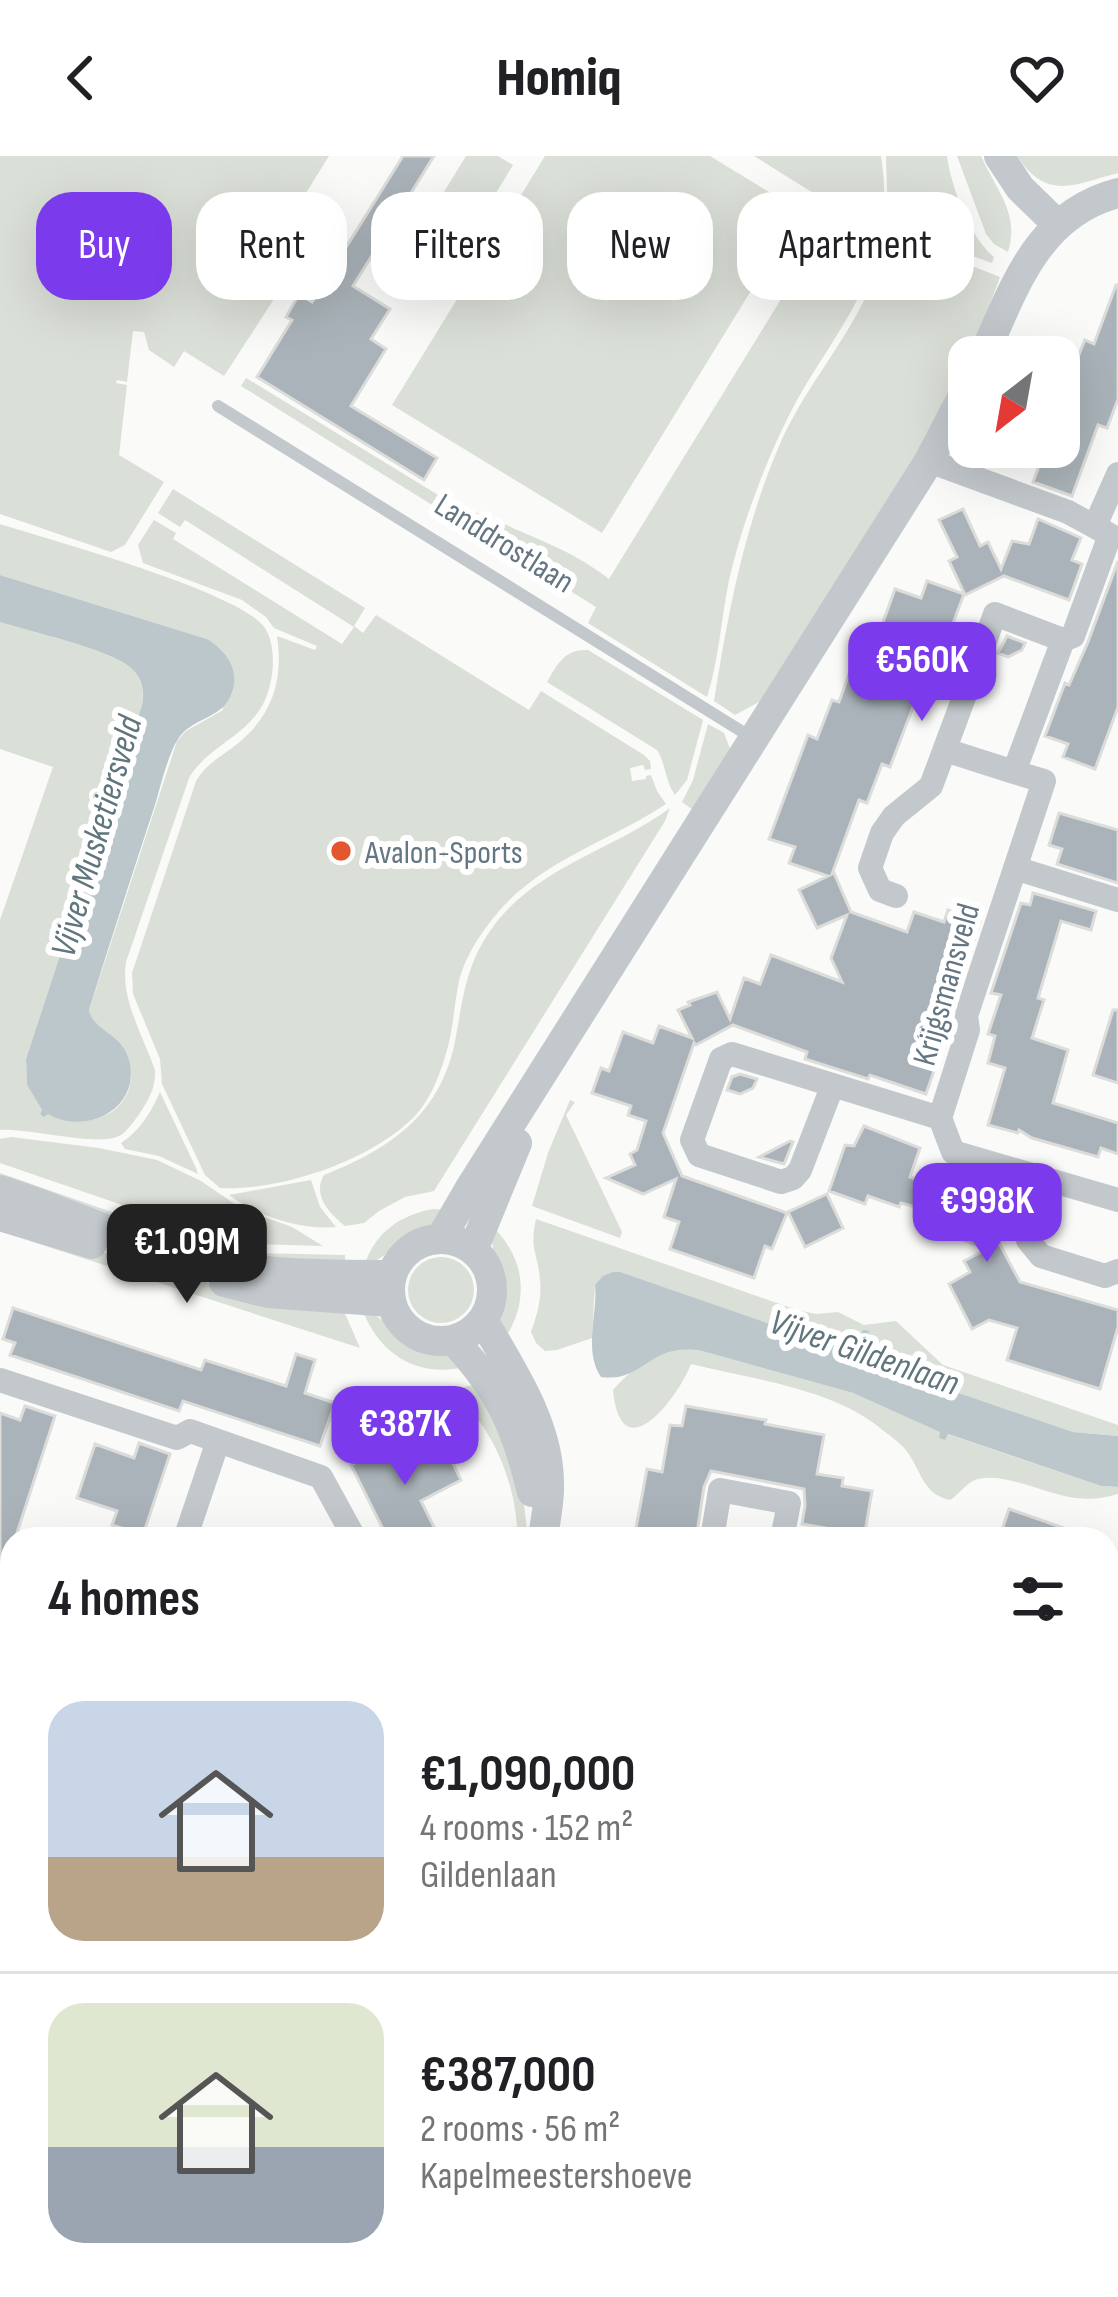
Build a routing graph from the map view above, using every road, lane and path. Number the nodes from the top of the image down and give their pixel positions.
1 (999, 156) edge
2 (1118, 193) edge
3 (1057, 224) junction
4 (992, 336) edge
5 (218, 406) dead end
6 (948, 423) edge
7 (928, 461) junction
8 (1118, 474) edge
9 (1095, 526) junction
10 (1063, 640) junction
11 (754, 740) junction
12 (945, 749) junction
13 (1014, 772) junction
14 (1015, 868) junction
15 (896, 896) dead end
16 (1118, 900) edge
17 (558, 1049) junction
18 (832, 1087) junction
19 (940, 1118) junction
20 (1047, 1179) junction
21 (1118, 1199) edge
22 (2, 1207) edge
23 (441, 1238) junction
24 (473, 1250) junction
25 (1118, 1271) edge
26 (391, 1288) junction
27 (483, 1320) junction
28 (453, 1340) junction
29 (0, 1380) edge
30 (218, 1441) junction
31 (189, 1527) edge
32 (348, 1527) edge
33 (540, 1527) edge
34 (544, 1527) edge
35 (714, 1527) edge
36 (784, 1527) edge

1 - 3 street
2 - 3 street
3 - 4 street
5 - 11 lane, Landdrostlaan
6 - 7 street
7 - 9 street
7 - 11 street
8 - 9 street
9 - 10 street
10 - 12 street
10 - 13 street
11 - 17 street
12 - 13 street
12 - 15 street
13 - 14 street, Krijgsmansveld
14 - 16 street
14 - 19 street, Krijgsmansveld
17 - 23 street
17 - 24 street
18 - 18 street, Krijgsmansveld
18 - 19 street, Krijgsmansveld
19 - 20 street, Krijgsmansveld
20 - 21 street, Krijgsmansveld
20 - 25 street
22 - 26 street
23 - 24 street
23 - 26 street
24 - 27 street
26 - 28 street
27 - 28 street
27 - 34 street
28 - 33 street
29 - 30 street
30 - 31 street
30 - 32 street
35 - 36 street

